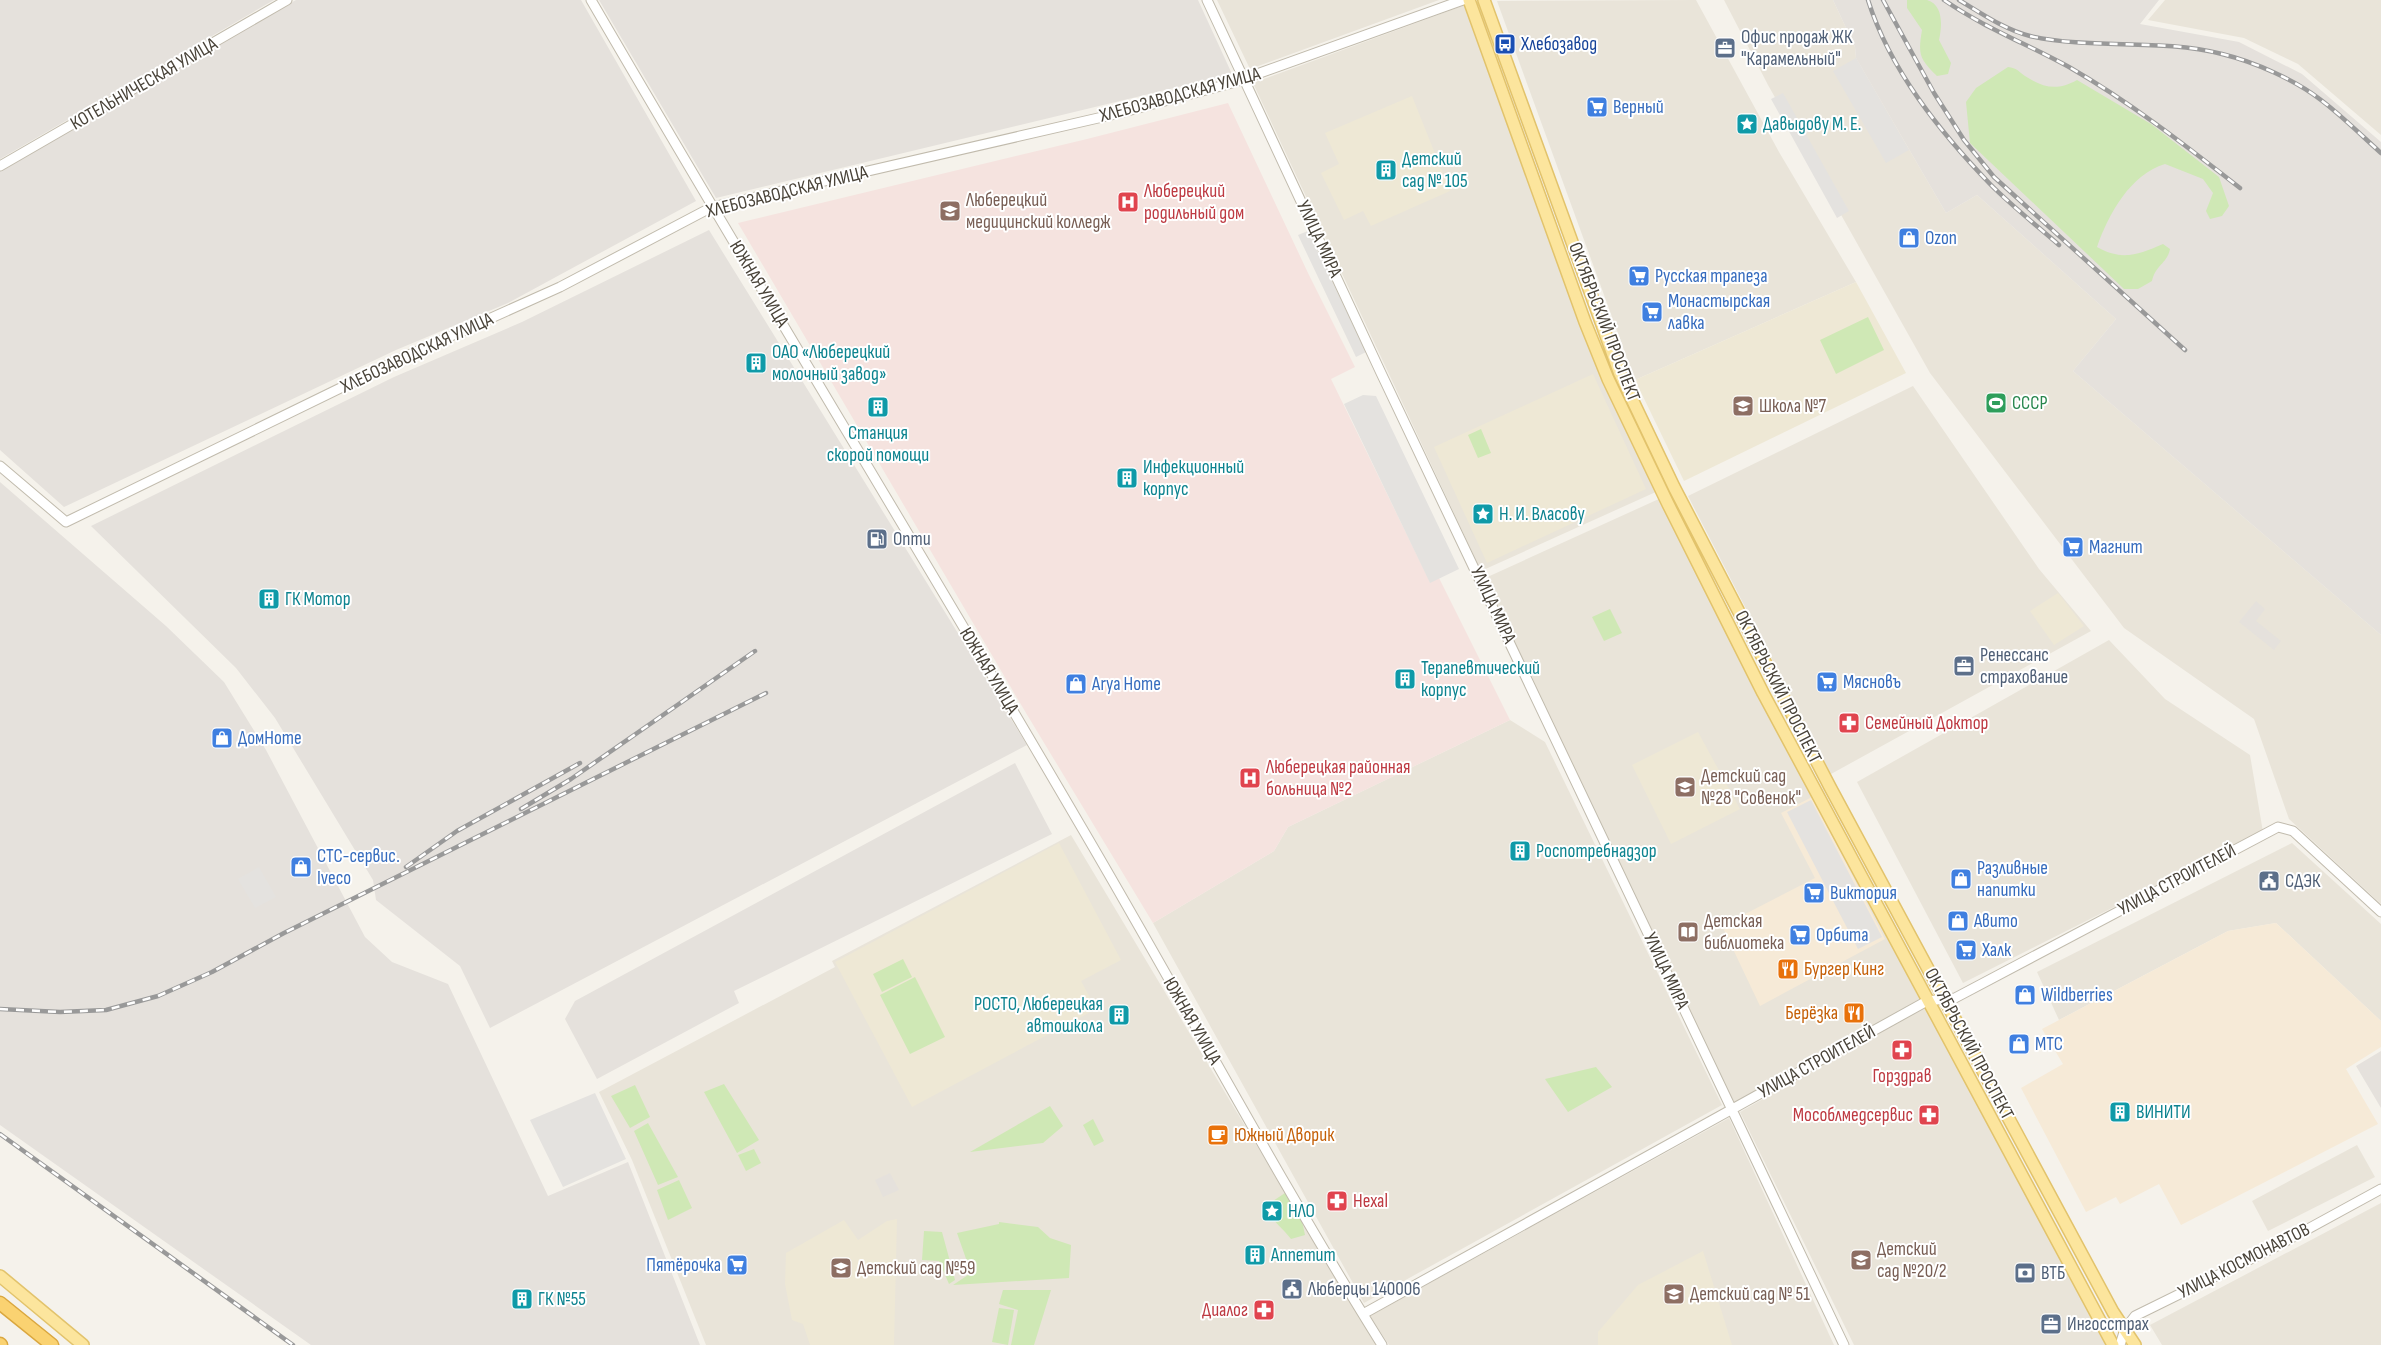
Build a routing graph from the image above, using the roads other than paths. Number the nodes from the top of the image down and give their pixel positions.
1 (287, 0) edge
2 (590, 0) edge
3 (1207, 0) edge
4 (1464, 0) edge
5 (1469, 0) edge
6 (1484, 0) edge
7 (1244, 79) junction
8 (0, 166) edge
9 (712, 208) junction
10 (0, 466) edge
11 (2381, 912) edge
12 (1944, 999) junction
13 (1927, 1001) junction
14 (1733, 1110) junction
15 (2381, 1189) edge
16 (0, 1276) edge
17 (0, 1303) edge
18 (1362, 1314) junction
19 (2125, 1329) junction
20 (52, 1345) edge
21 (82, 1345) edge
22 (1382, 1345) edge
23 (1844, 1345) edge
24 (2113, 1345) edge
25 (2120, 1345) edge
26 (2135, 1345) edge

1 - 8 street, КОТЕЛЬНИЧЕСКАЯ УЛИЦА
2 - 9 street, ЮЖНАЯ УЛИЦА
3 - 7 street, УЛИЦА МИРА
4 - 7 street, ХЛЕБОЗАВОДСКАЯ УЛИЦА
5 - 13 main road, ОКТЯБРЬСКИЙ ПРОСПЕКТ
6 - 12 main road, ОКТЯБРЬСКИЙ ПРОСПЕКТ
7 - 9 street, ХЛЕБОЗАВОДСКАЯ УЛИЦА
7 - 14 street, УЛИЦА МИРА
9 - 10 street, ХЛЕБОЗАВОДСКАЯ УЛИЦА
9 - 18 street, ЮЖНАЯ УЛИЦА
11 - 12 street, УЛИЦА СТРОИТЕЛЕЙ
12 - 13 street, УЛИЦА СТРОИТЕЛЕЙ
12 - 19 main road, ОКТЯБРЬСКИЙ ПРОСПЕКТ
13 - 14 street, УЛИЦА СТРОИТЕЛЕЙ
13 - 24 main road, ОКТЯБРЬСКИЙ ПРОСПЕКТ
14 - 18 street, УЛИЦА СТРОИТЕЛЕЙ
14 - 23 street, УЛИЦА МИРА
15 - 19 street, УЛИЦА КОСМОНАВТОВ
16 - 21 main road
17 - 20 highway
18 - 22 street, ЮЖНАЯ УЛИЦА
19 - 25 street, УЛИЦА КОСМОНАВТОВ
19 - 26 main road, ОКТЯБРЬСКИЙ ПРОСПЕКТ

